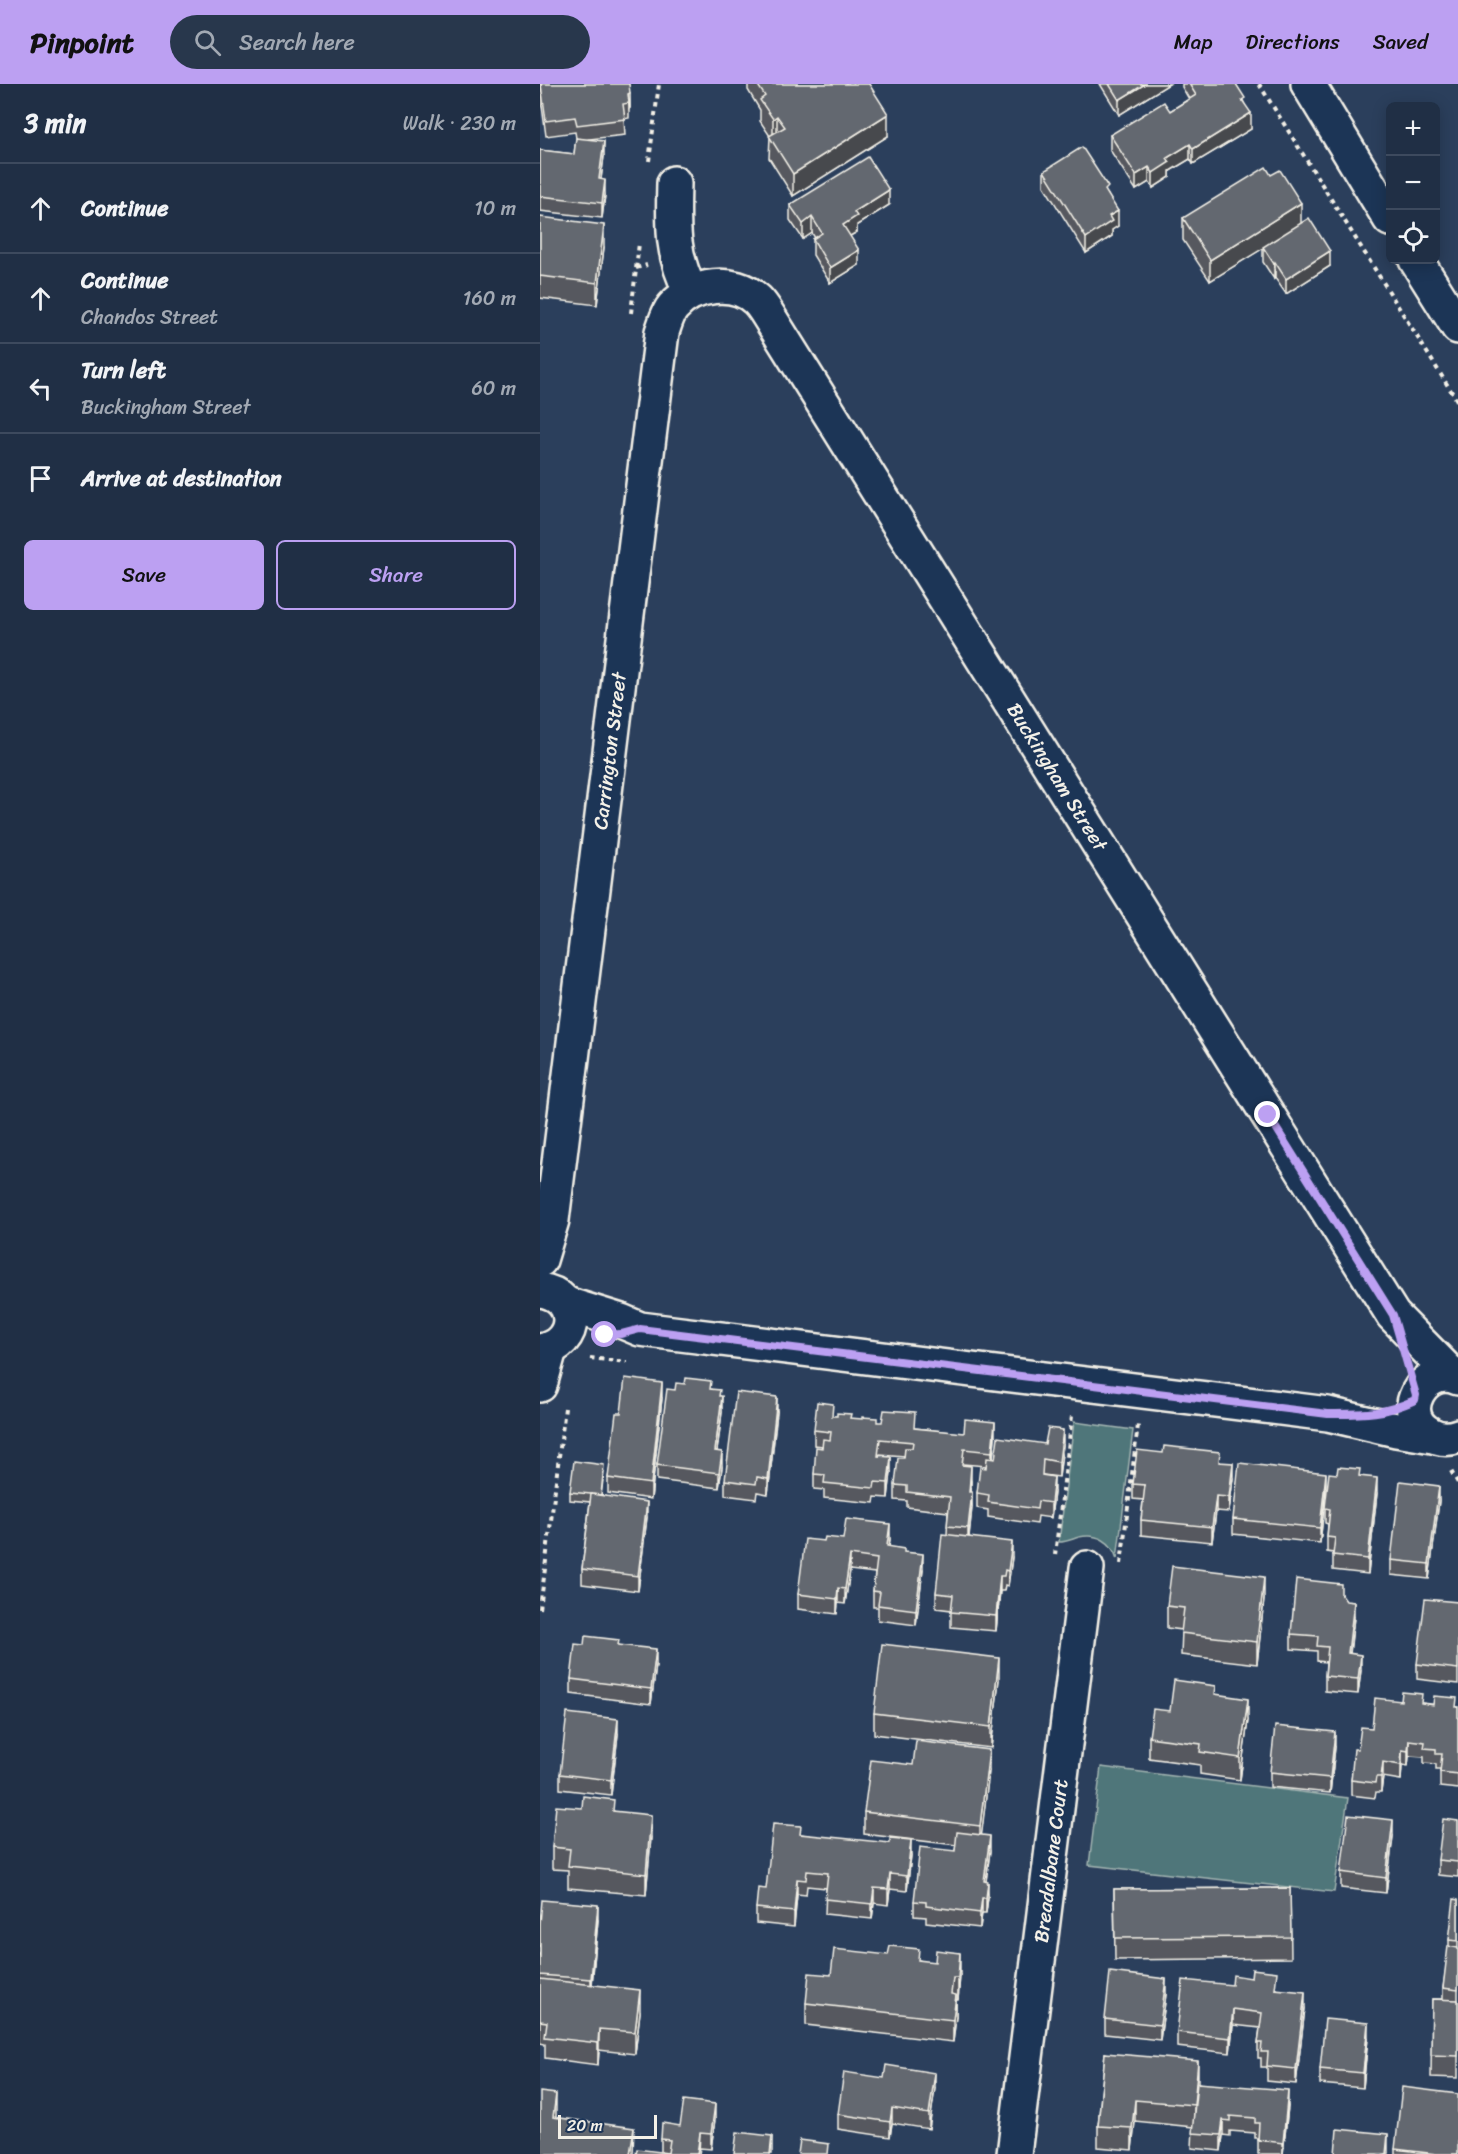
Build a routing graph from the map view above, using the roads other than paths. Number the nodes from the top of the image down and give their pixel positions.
1 (1308, 84) edge
2 (669, 176) road end
3 (1386, 212) edge
4 (1419, 264) edge
5 (691, 292) junction
6 (1458, 327) edge
7 (552, 1220) junction
8 (540, 1260) edge
9 (556, 1297) edge
10 (1393, 1315) junction
11 (640, 1329) junction
12 (559, 1350) edge
13 (1456, 1377) edge
14 (553, 1391) edge
15 (1415, 1397) junction
16 (1328, 1414) junction
17 (1449, 1440) edge
18 (1087, 1568) dead end
19 (1014, 2154) edge

1 - 3 street
2 - 5 street
4 - 6 street
5 - 7 street, Carrington Street
5 - 10 street, Buckingham Street
7 - 8 street
7 - 9 street
9 - 11 street
9 - 12 street
10 - 13 street, Buckingham Street
10 - 15 street, Buckingham Street
11 - 12 street
11 - 16 street
12 - 14 street
13 - 15 street
15 - 16 street
15 - 17 street, Buckingham Street
16 - 17 street
18 - 19 street, Breadalbane Court

